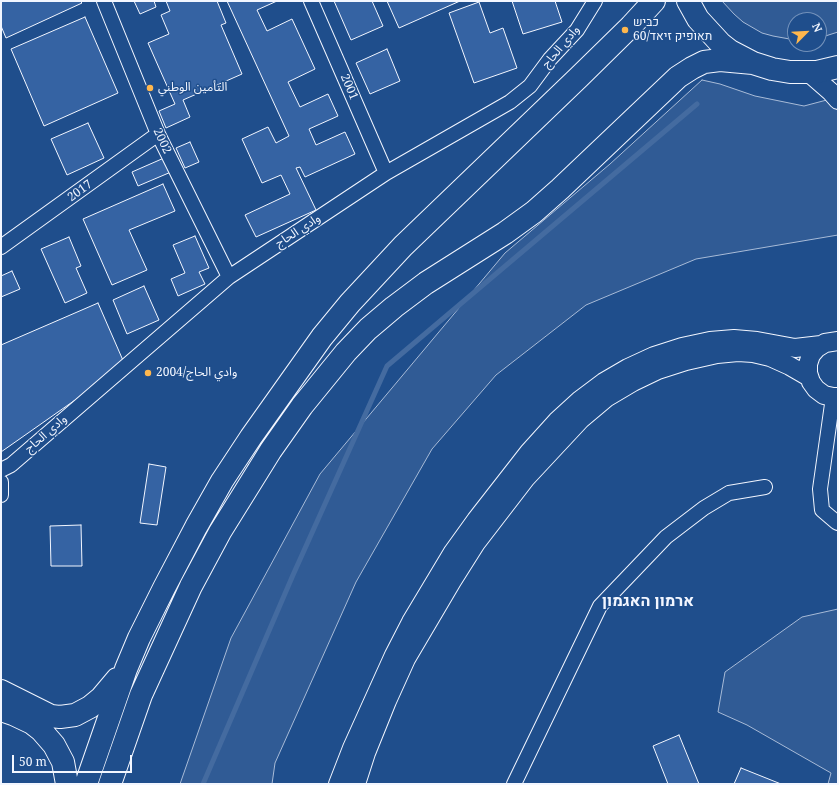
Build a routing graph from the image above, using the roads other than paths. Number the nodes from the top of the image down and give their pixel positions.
1 (104, 1) edge
2 (311, 1) edge
3 (595, 1) edge
4 (654, 1) edge
5 (688, 1) edge
6 (754, 63) junction
7 (838, 67) edge
8 (808, 72) junction
9 (838, 100) edge
10 (158, 134) junction
11 (386, 174) junction
12 (1, 247) edge
13 (229, 276) junction
14 (830, 343) edge
15 (809, 377) junction
16 (835, 397) edge
17 (1, 470) edge
18 (1, 482) edge
19 (765, 487) dead end
20 (1, 495) edge
21 (838, 522) edge
22 (126, 669) junction
23 (1, 692) edge
24 (1, 710) edge
25 (67, 784) edge
26 (86, 784) edge
27 (110, 784) edge
28 (338, 784) edge
29 (356, 784) edge
30 (514, 784) edge

1 - 10 street, 2002
2 - 11 street, 2001
3 - 11 street, وادي الحاج
4 - 22 highway
5 - 6 highway
6 - 8 highway
6 - 27 highway
7 - 8 highway
8 - 9 street
10 - 12 street, 2017
10 - 13 street, 2002
11 - 13 street, وادي الحاج
13 - 17 street, وادي الحاج
14 - 15 street
14 - 28 street
15 - 16 street
15 - 29 street
16 - 21 street
18 - 20 street
19 - 30 street
22 - 23 highway
22 - 26 highway
24 - 25 highway

